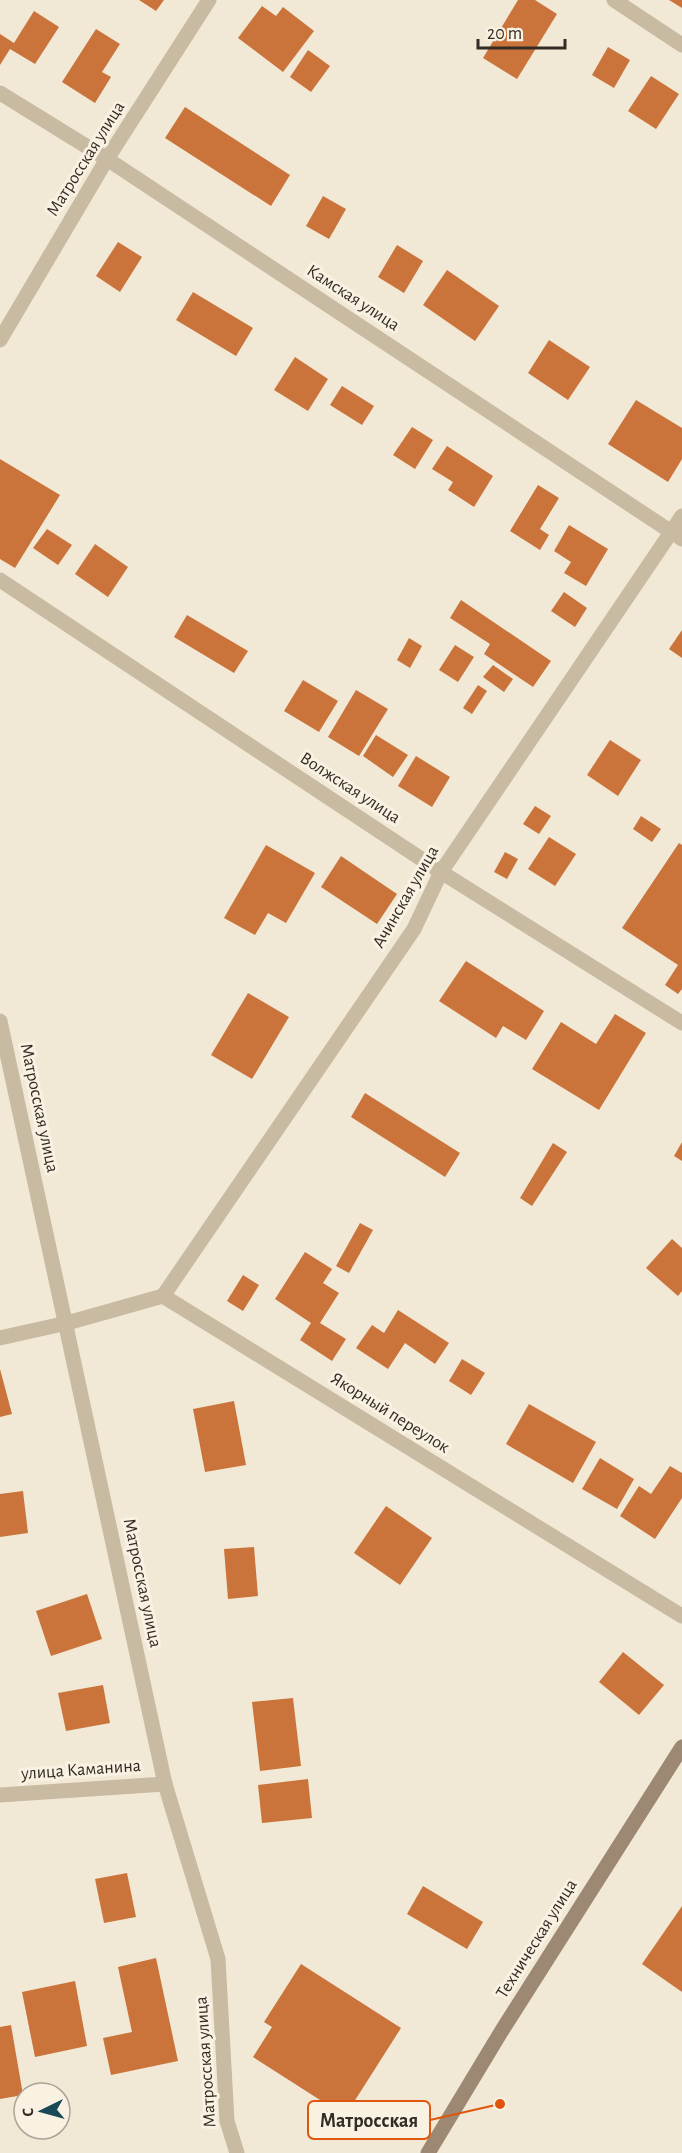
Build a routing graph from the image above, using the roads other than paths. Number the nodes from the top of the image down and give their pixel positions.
1 (209, 0) edge
2 (614, 0) edge
3 (682, 45) edge
4 (0, 93) edge
5 (107, 159) junction
6 (0, 340) edge
7 (682, 516) edge
8 (677, 536) edge
9 (0, 580) edge
10 (441, 872) junction
11 (0, 1021) edge
12 (682, 1023) edge
13 (163, 1296) junction
14 (67, 1323) junction
15 (0, 1338) edge
16 (682, 1616) edge
17 (682, 1747) edge
18 (165, 1784) junction
19 (0, 1795) edge
20 (237, 2153) edge
21 (428, 2153) edge

1 - 5 street, Матросская улица
2 - 3 street
4 - 5 street, Камская улица
5 - 6 street, Матросская улица
5 - 8 street, Камская улица
7 - 8 street, Ачинская улица
8 - 10 street, Ачинская улица
9 - 10 street, Волжская улица
10 - 12 street, Волжская улица
10 - 13 street, Ачинская улица
11 - 14 street, Матросская улица
13 - 14 street
13 - 16 street, Якорный переулок
14 - 15 street
14 - 18 street, Матросская улица
17 - 21 street, Техническая улица
18 - 19 street, улица Каманина
18 - 20 street, Матросская улица

